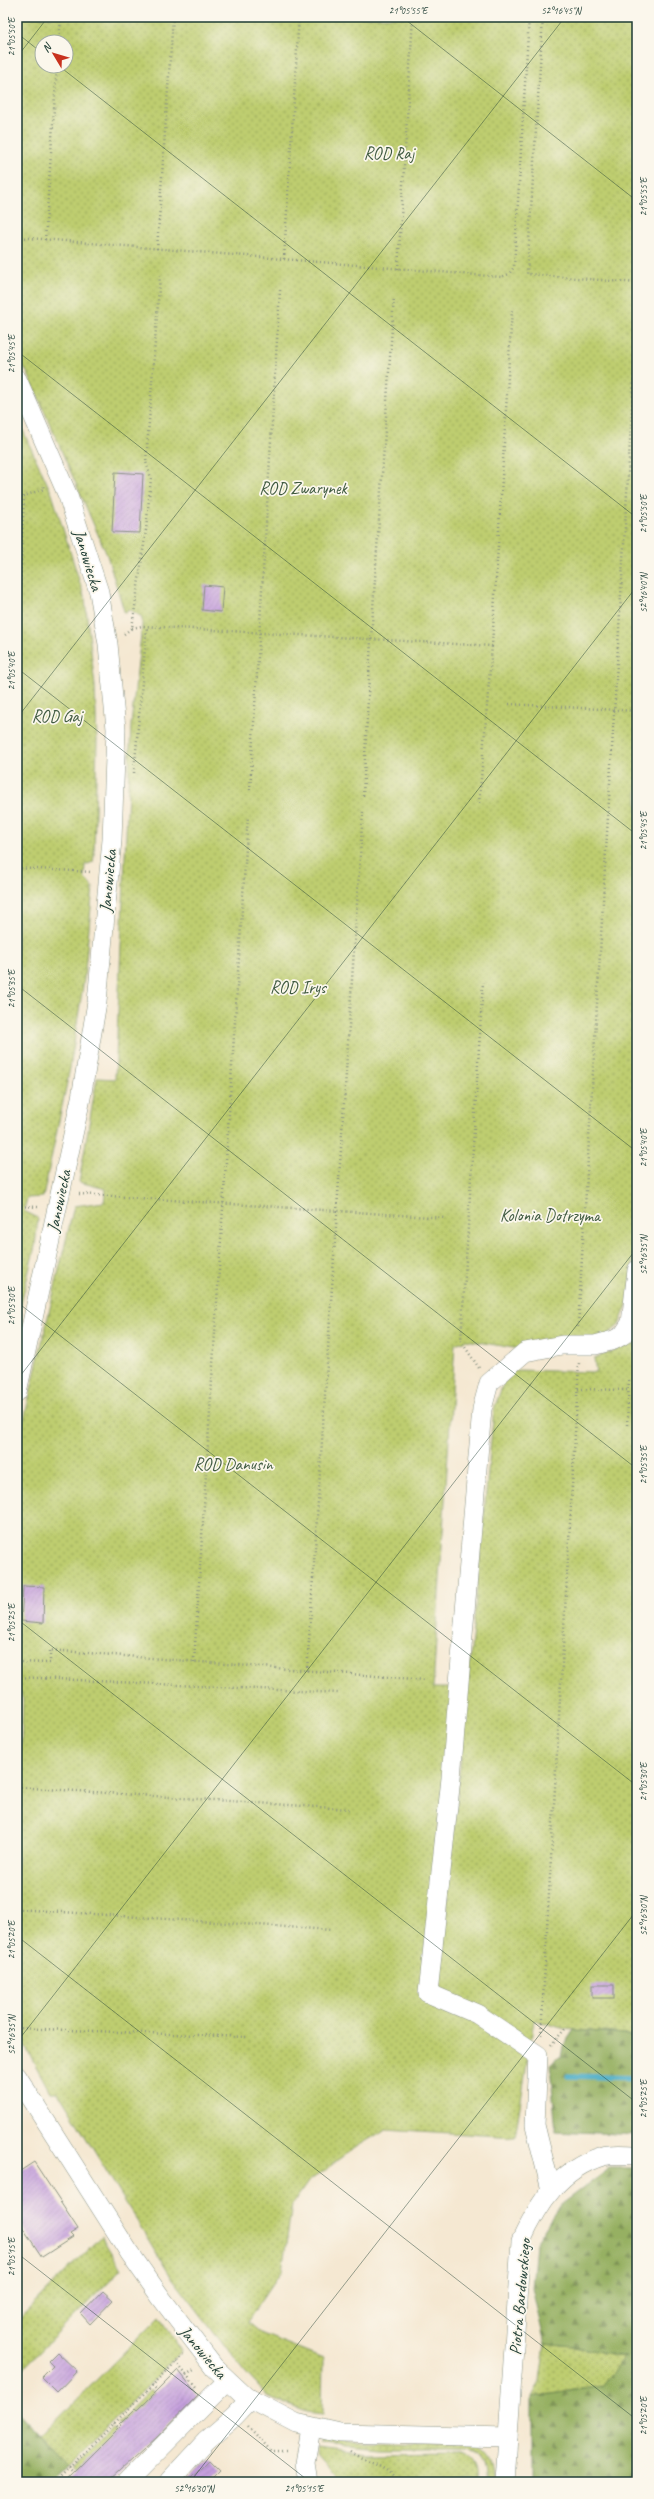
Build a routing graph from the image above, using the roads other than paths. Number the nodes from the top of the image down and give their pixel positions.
1 (17, 379) edge
2 (637, 1270) edge
3 (17, 1392) edge
4 (17, 2076) edge
5 (637, 2155) edge
6 (551, 2190) junction
7 (227, 2381) junction
8 (251, 2399) junction
9 (311, 2428) junction
10 (508, 2437) junction
11 (127, 2482) edge
12 (168, 2482) edge
13 (308, 2482) edge
14 (505, 2482) edge

1 - 3 street, Janowiecka
2 - 6 street
4 - 7 street, Janowiecka
5 - 6 street, Piotra Bardowskiego
6 - 10 street, Piotra Bardowskiego
7 - 8 street, Janowiecka
7 - 11 street
8 - 9 street, Janowiecka
8 - 12 street
9 - 10 street, Janowiecka
9 - 13 street
10 - 14 street, Piotra Bardowskiego

